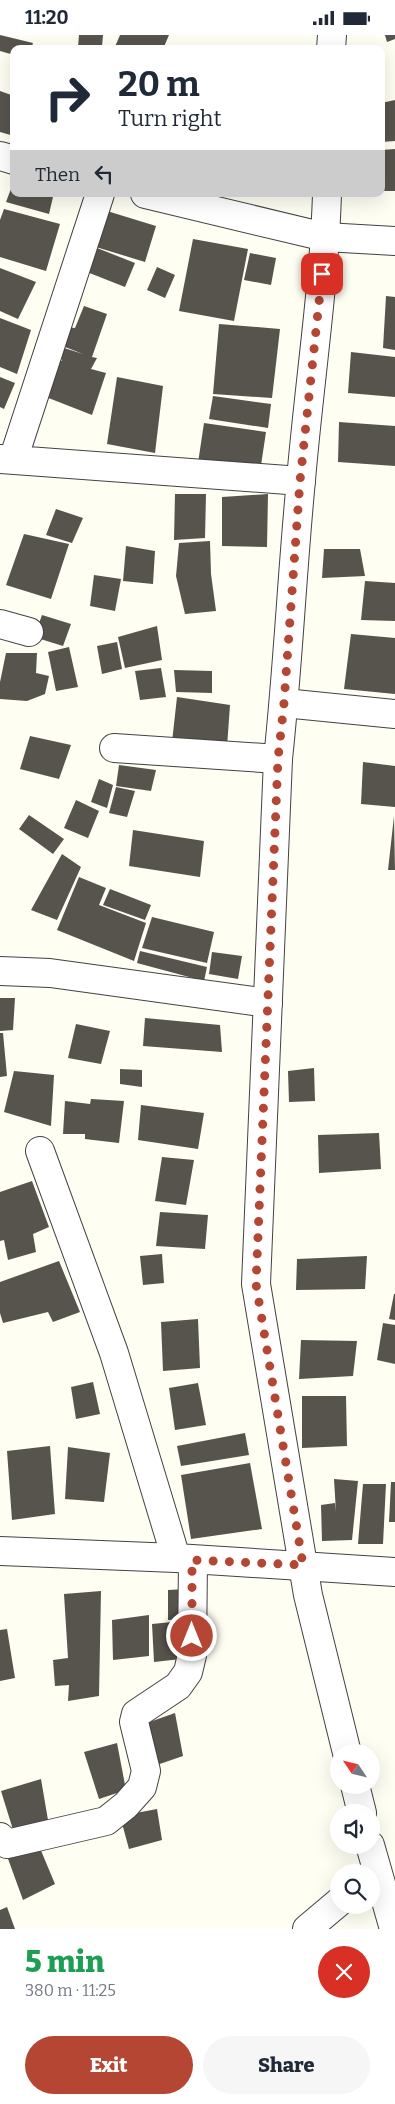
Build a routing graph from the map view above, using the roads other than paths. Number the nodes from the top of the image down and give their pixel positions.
1 (99, 197) edge
2 (158, 197) edge
3 (327, 197) edge
4 (326, 237) junction
5 (395, 241) edge
6 (4, 462) edge
7 (300, 481) junction
8 (0, 624) edge
9 (29, 632) dead end
10 (284, 703) junction
11 (395, 714) edge
12 (114, 748) dead end
13 (278, 759) junction
14 (0, 971) edge
15 (268, 1003) junction
16 (40, 1151) dead end
17 (0, 1551) edge
18 (184, 1559) junction
19 (303, 1565) junction
20 (395, 1572) edge
21 (345, 1744) edge
22 (0, 1837) edge
23 (380, 1890) edge
24 (330, 1910) edge
25 (307, 1929) edge
26 (394, 1929) edge

1 - 6 street
2 - 4 street
3 - 4 street
4 - 5 street
4 - 7 street
6 - 7 street
7 - 10 street
8 - 9 street
10 - 11 street
10 - 13 street
12 - 13 street
13 - 15 street
14 - 15 street
15 - 19 street
16 - 18 street
17 - 18 street
18 - 19 street
18 - 22 street
19 - 20 street
19 - 21 street
23 - 26 street
24 - 25 street

